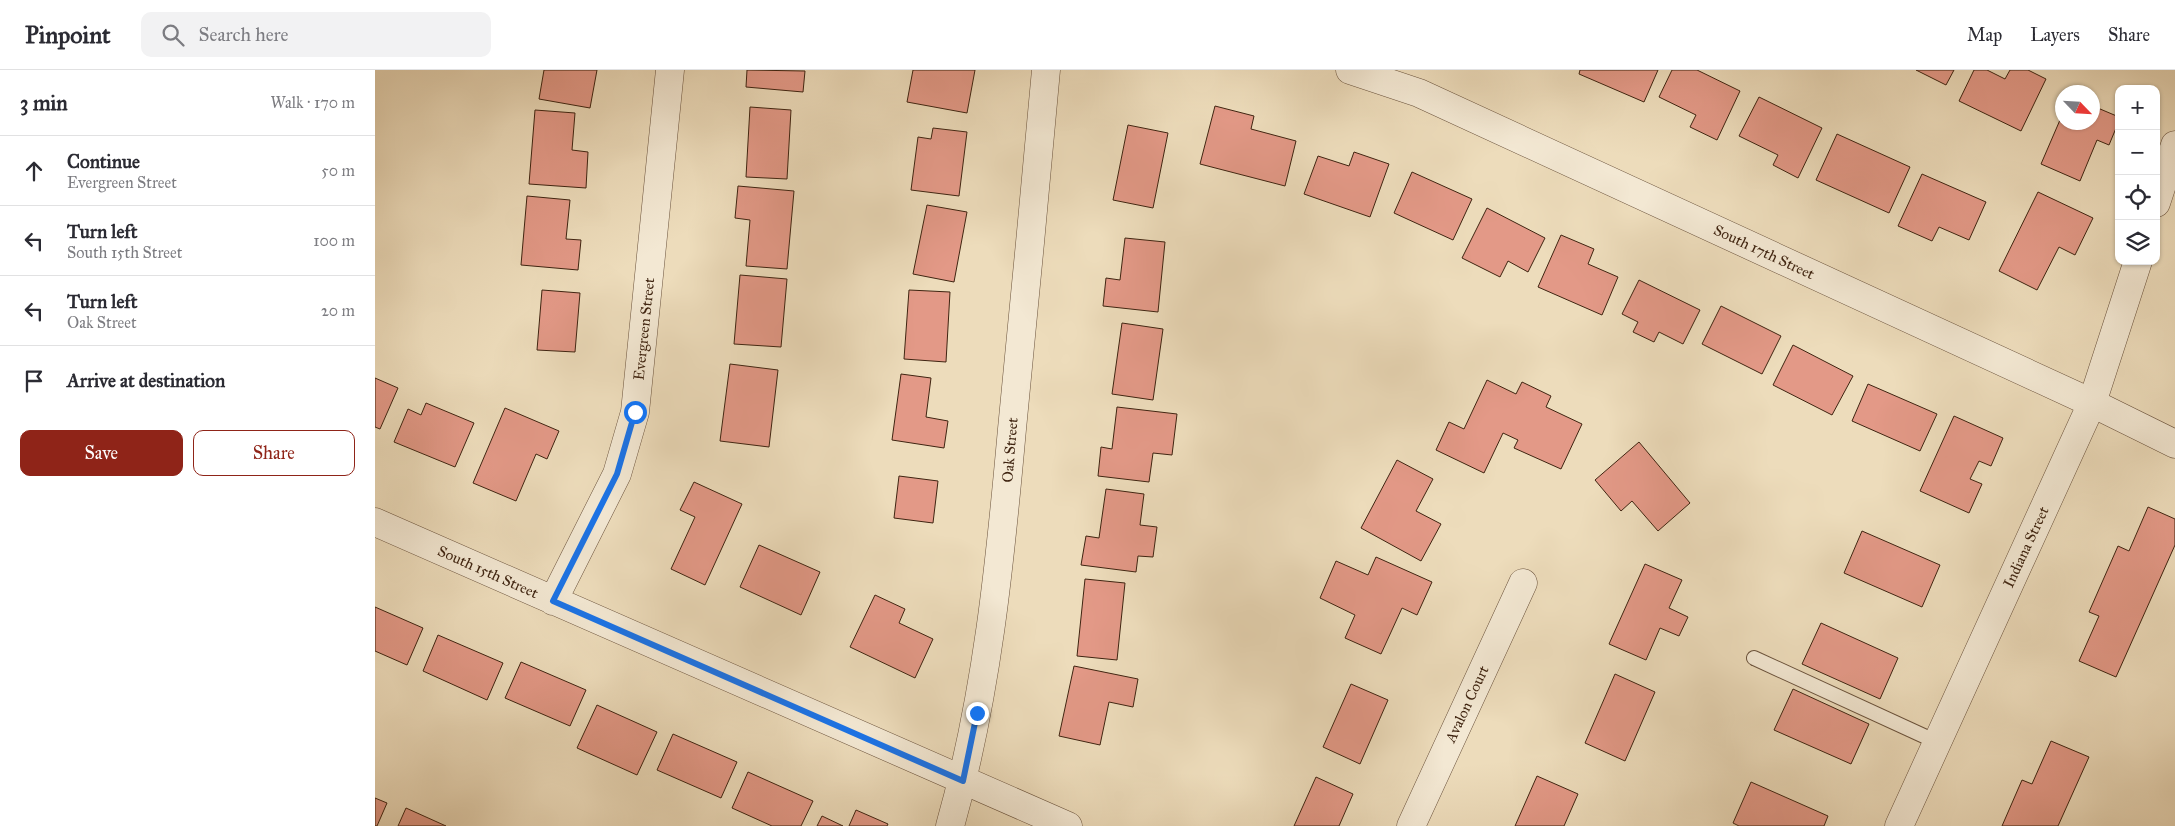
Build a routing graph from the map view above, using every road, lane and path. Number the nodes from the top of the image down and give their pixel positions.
1 (670, 70) edge
2 (1046, 70) edge
3 (1350, 70) edge
4 (2175, 145) edge
5 (2160, 191) edge
6 (2136, 265) edge
7 (2092, 403) junction
8 (2175, 444) edge
9 (375, 522) edge
10 (1523, 583) dead end
11 (553, 601) junction
12 (1754, 658) dead end
13 (1937, 742) junction
14 (963, 781) junction
15 (950, 826) edge
16 (1068, 826) edge
17 (1411, 826) edge
18 (1899, 826) edge

1 - 11 street, Evergreen Street
2 - 14 street, Oak Street
3 - 7 street, South 17th Street
4 - 5 street
6 - 7 street, Indiana Street
7 - 8 street, South 17th Street
7 - 13 street, Indiana Street
9 - 11 street, South 15th Street
10 - 17 street, Avalon Court
11 - 14 street, South 15th Street
12 - 13 lane
13 - 18 street, Indiana Street
14 - 15 street, Oak Street
14 - 16 street, South 15th Street

